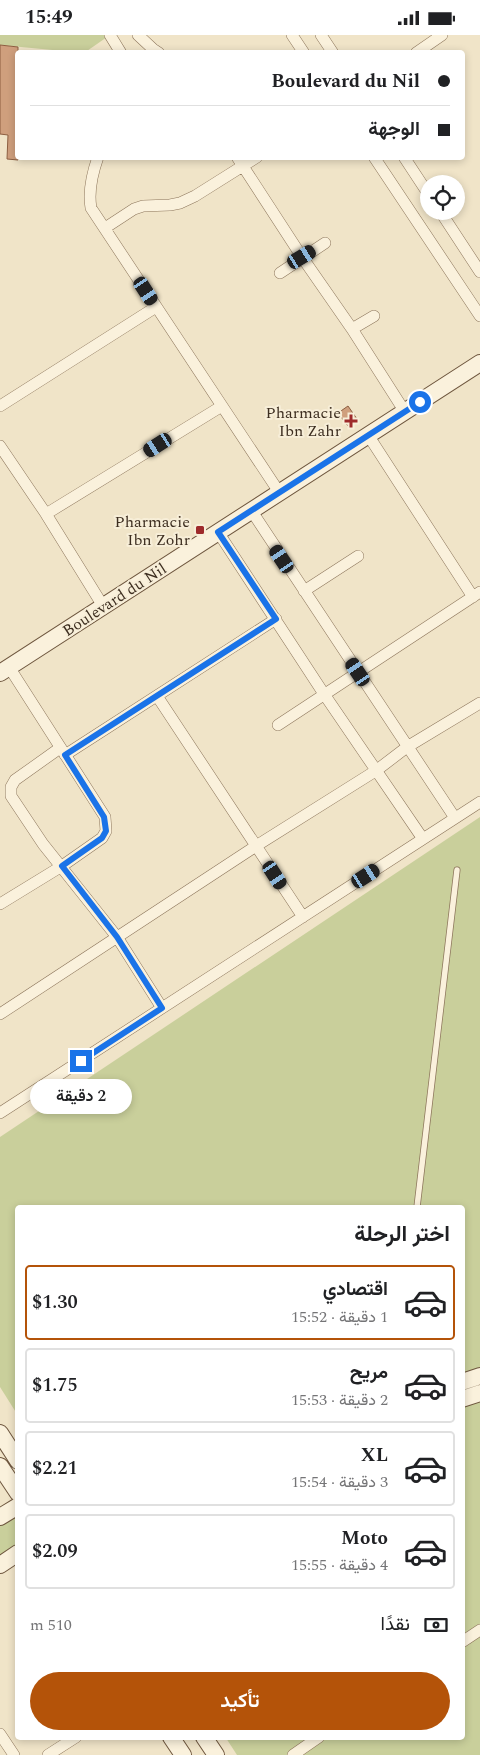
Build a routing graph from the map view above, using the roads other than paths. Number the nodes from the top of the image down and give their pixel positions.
1 (110, 35) edge
2 (138, 35) edge
3 (292, 35) edge
4 (321, 35) edge
5 (442, 35) edge
6 (119, 50) edge
7 (154, 50) edge
8 (302, 50) edge
9 (331, 50) edge
10 (420, 50) edge
11 (97, 160) edge
12 (376, 160) edge
13 (406, 160) edge
14 (240, 162) edge
15 (420, 181) edge
16 (446, 220) edge
17 (105, 228) junction
18 (326, 243) dead end
19 (302, 257) junction
20 (480, 272) edge
21 (280, 273) dead end
22 (156, 307) junction
23 (374, 316) dead end
24 (480, 316) edge
25 (352, 329) junction
26 (480, 363) edge
27 (0, 406) edge
28 (222, 406) junction
29 (405, 411) junction
30 (368, 435) junction
31 (0, 446) edge
32 (279, 492) junction
33 (250, 510) junction
34 (46, 514) junction
35 (218, 532) junction
36 (358, 556) dead end
37 (304, 591) junction
38 (476, 595) edge
39 (103, 606) junction
40 (276, 619) junction
41 (4, 670) edge
42 (358, 672) junction
43 (324, 694) junction
44 (157, 696) junction
45 (480, 703) edge
46 (278, 725) dead end
47 (408, 747) junction
48 (62, 752) junction
49 (377, 769) junction
50 (480, 802) edge
51 (455, 818) junction
52 (423, 839) junction
53 (256, 846) junction
54 (62, 866) junction
55 (457, 869) dead end
56 (0, 904) edge
57 (303, 917) junction
58 (117, 937) junction
59 (162, 1008) junction
60 (0, 1014) edge
61 (0, 1113) edge
62 (417, 1205) edge
63 (480, 1375) edge
64 (465, 1381) edge
65 (480, 1393) edge
66 (465, 1398) edge
67 (0, 1433) edge
68 (15, 1456) edge
69 (0, 1466) edge
70 (15, 1488) edge
71 (15, 1508) edge
72 (0, 1517) edge
73 (15, 1555) edge
74 (0, 1565) edge
75 (480, 1630) edge
76 (465, 1639) edge
77 (0, 1734) edge
78 (71, 1740) edge
79 (173, 1740) edge
80 (206, 1740) edge
81 (315, 1740) edge
82 (14, 1755) edge
83 (48, 1755) edge
84 (183, 1755) edge
85 (216, 1755) edge
86 (293, 1755) edge

1 - 6 street
2 - 7 street
3 - 8 street
4 - 9 street
5 - 10 street
11 - 17 street
12 - 24 street
13 - 15 street
14 - 17 street
14 - 19 street
16 - 20 street
17 - 22 street
18 - 19 street
19 - 21 street
19 - 25 street
22 - 27 street
22 - 28 street
23 - 25 street
25 - 29 street
26 - 29 street, Boulevard du Nil
28 - 32 street
28 - 34 street
29 - 30 street, Boulevard du Nil
30 - 32 street, Boulevard du Nil
30 - 38 street
31 - 34 street
32 - 33 street, Boulevard du Nil
33 - 35 street, Boulevard du Nil
33 - 37 street
34 - 39 street
35 - 39 street, Boulevard du Nil
35 - 40 street
36 - 37 street
37 - 42 street
38 - 42 street
39 - 41 street, Boulevard du Nil
40 - 43 street
40 - 44 street
41 - 48 street
42 - 43 street
42 - 47 street
43 - 46 street
43 - 49 street
44 - 48 street
44 - 53 street
45 - 47 street
47 - 49 street
47 - 51 street
48 - 54 street
48 - 54 street
49 - 52 street
49 - 53 street
50 - 51 street
51 - 52 street
52 - 57 street
53 - 57 street
53 - 58 street
54 - 56 street
54 - 58 street
55 - 62 lane
57 - 59 street
58 - 59 street
58 - 60 street
59 - 61 street
63 - 64 street
65 - 66 street
67 - 68 street
69 - 70 street
71 - 72 street
73 - 74 street
75 - 76 street
77 - 82 street
78 - 83 street
79 - 84 street
80 - 85 street
81 - 86 street

